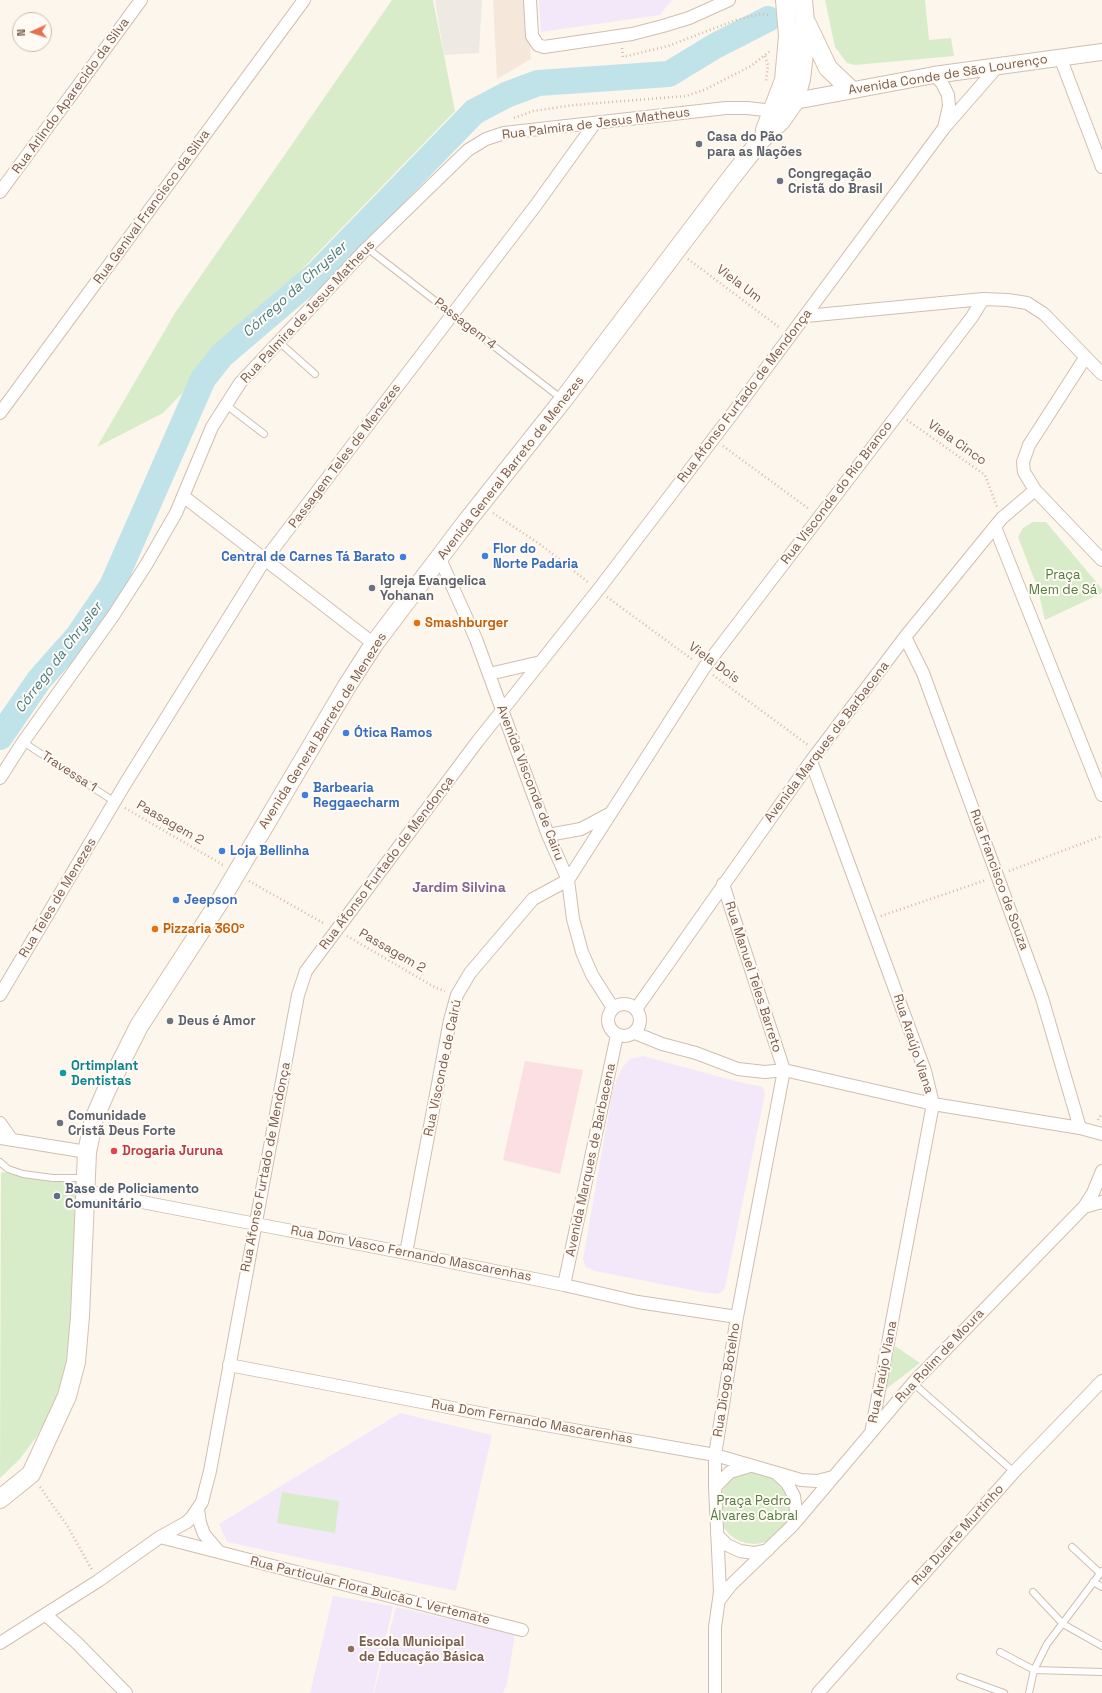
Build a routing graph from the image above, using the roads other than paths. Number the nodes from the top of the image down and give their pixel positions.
1 (141, 0) edge
2 (304, 0) edge
3 (530, 0) edge
4 (729, 0) edge
5 (803, 0) edge
6 (780, 7) edge
7 (806, 22) junction
8 (1102, 52) edge
9 (1060, 57) junction
10 (998, 66) junction
11 (934, 75) junction
12 (850, 89) junction
13 (795, 101) junction
14 (774, 111) junction
15 (595, 123) junction
16 (944, 128) junction
17 (761, 140) junction
18 (1102, 167) edge
19 (0, 192) edge
20 (367, 248) junction
21 (983, 300) junction
22 (453, 314) junction
23 (806, 316) junction
24 (279, 342) junction
25 (1085, 358) junction
26 (315, 374) dead end
27 (1102, 374) edge
28 (564, 400) junction
29 (225, 404) junction
30 (0, 413) edge
31 (264, 434) dead end
32 (1034, 490) junction
33 (183, 496) junction
34 (998, 523) junction
35 (440, 559) junction
36 (1102, 560) edge
37 (264, 561) junction
38 (905, 637) junction
39 (374, 644) junction
40 (541, 662) junction
41 (488, 674) junction
42 (502, 712) junction
43 (23, 742) junction
44 (814, 756) junction
45 (0, 778) edge
46 (1102, 795) edge
47 (115, 802) junction
48 (612, 812) junction
49 (548, 835) junction
50 (568, 880) junction
51 (723, 884) junction
52 (0, 994) edge
53 (613, 1008) junction
54 (636, 1009) junction
55 (635, 1033) junction
56 (617, 1035) junction
57 (784, 1070) junction
58 (933, 1104) junction
59 (0, 1123) edge
60 (1080, 1128) junction
61 (1102, 1134) edge
62 (6, 1139) edge
63 (87, 1152) junction
64 (0, 1162) edge
65 (1102, 1171) edge
66 (85, 1184) junction
67 (1102, 1202) edge
68 (1084, 1207) junction
69 (255, 1223) junction
70 (406, 1253) junction
71 (564, 1285) junction
72 (737, 1317) junction
73 (229, 1365) junction
74 (1102, 1381) edge
75 (913, 1383) junction
76 (871, 1433) junction
77 (715, 1455) junction
78 (752, 1466) junction
79 (1014, 1472) junction
80 (776, 1473) junction
81 (833, 1477) junction
82 (715, 1487) junction
83 (0, 1499) edge
84 (198, 1509) junction
85 (793, 1525) junction
86 (717, 1535) junction
87 (160, 1537) junction
88 (1072, 1547) dead end
89 (768, 1550) junction
90 (219, 1552) junction
91 (1101, 1572) edge
92 (1092, 1582) junction
93 (1102, 1588) edge
94 (1033, 1592) dead end
95 (720, 1599) junction
96 (46, 1615) junction
97 (1063, 1624) junction
98 (522, 1630) dead end
99 (0, 1643) edge
100 (1102, 1646) edge
101 (1000, 1652) dead end
102 (1034, 1670) junction
103 (1102, 1672) edge
104 (960, 1677) dead end
105 (126, 1693) edge
106 (715, 1693) edge
107 (818, 1693) edge
108 (1004, 1693) edge
109 (1029, 1693) edge

1 - 19 street, Rua Arlindo Aparecido da Silva
2 - 30 street, Rua Genival Francisco da Silva
3 - 4 street
5 - 7 main road
6 - 14 main road
7 - 12 main road
7 - 13 main road
8 - 9 street, Avenida Conde de São Lourenço
9 - 10 street, Avenida Conde de São Lourenço
9 - 18 street
10 - 11 street, Avenida Conde de São Lourenço
10 - 16 street, Rua Afonso Furtado de Mendonça
11 - 12 street, Avenida Conde de São Lourenço
11 - 16 street, Rua Afonso Furtado de Mendonça
12 - 13 street, Avenida Conde de São Lourenço
13 - 14 street
13 - 17 main road
14 - 15 street, Rua Palmira de Jesus Matheus
14 - 17 main road
15 - 20 street, Rua Palmira de Jesus Matheus
15 - 22 street, Passagem Teles de Menezes
16 - 23 street, Rua Afonso Furtado de Mendonça
17 - 28 main road, Avenida General Barreto de Menezes
20 - 22 lane, Passagem 4
20 - 24 street, Rua Palmira de Jesus Matheus
21 - 23 street
21 - 25 street
21 - 48 street, Rua Visconde do Rio Branco
22 - 28 lane, Passagem 4
22 - 37 street, Passagem Teles de Menezes
23 - 40 street, Rua Afonso Furtado de Mendonça
24 - 26 lane
24 - 29 street, Rua Palmira de Jesus Matheus
25 - 27 street
25 - 32 street
28 - 35 main road, Avenida General Barreto de Menezes
29 - 31 lane
29 - 33 street, Rua Palmira de Jesus Matheus
32 - 34 street, Avenida Marques de Barbacena
32 - 36 street
33 - 37 street
33 - 43 street, Rua Palmira de Jesus Matheus
34 - 38 street, Avenida Marques de Barbacena
34 - 46 street
35 - 39 main road, Avenida General Barreto de Menezes
35 - 41 street, Avenida Visconde de Cairu
37 - 39 street
37 - 47 street, Passagem Teles de Menezes
38 - 44 street, Avenida Marques de Barbacena
38 - 60 street, Rua Francisco de Souza
39 - 63 main road, Avenida General Barreto de Menezes
40 - 41 street
40 - 42 street, Rua Afonso Furtado de Mendonça
41 - 42 street, Avenida Visconde de Cairu
42 - 49 street, Avenida Visconde de Cairu
42 - 69 street, Rua Afonso Furtado de Mendonça
43 - 45 street, Rua Palmira de Jesus Matheus
43 - 47 lane, Travessa 1
44 - 51 street, Avenida Marques de Barbacena
44 - 58 street, Rua Araújo Viana
47 - 52 street, Rua Teles de Menezes
48 - 49 street, Rua Visconde do Rio Branco
48 - 50 street, Rua Visconde do Rio Branco
49 - 50 street, Avenida Visconde de Cairu
50 - 53 street, Avenida Visconde de Cairu
50 - 70 street, Rua Visconde de Cairú
51 - 54 street, Avenida Marques de Barbacena
51 - 57 street, Rua Manuel Teles Barreto
53 - 54 street
53 - 56 street
54 - 55 street
55 - 56 street
55 - 57 street
56 - 71 street, Avenida Marques de Barbacena
57 - 58 street
57 - 72 street, Rua Diogo Botelho
58 - 60 street
58 - 76 street, Rua Araújo Viana
59 - 62 street
60 - 61 street
62 - 63 street
63 - 66 main road, Avenida General Barreto de Menezes
64 - 66 lane
65 - 68 street, Rua Rolim de Moura
66 - 69 street, Rua Dom Vasco Fernando Mascarenhas
66 - 83 main road, Avenida General Barreto de Menezes
67 - 68 street
68 - 75 street, Rua Rolim de Moura
69 - 70 street, Rua Dom Vasco Fernando Mascarenhas
69 - 73 street, Rua Afonso Furtado de Mendonça
70 - 71 street, Rua Dom Vasco Fernando Mascarenhas
71 - 72 street, Rua Dom Vasco Fernando Mascarenhas
72 - 77 street, Rua Diogo Botelho
73 - 77 street, Rua Dom Fernando Mascarenhas
73 - 84 street, Rua Afonso Furtado de Mendonça
74 - 79 street, Rua Duarte Murtinho
75 - 76 street, Rua Rolim de Moura
75 - 79 lane
76 - 81 street, Rua Rolim de Moura
77 - 78 street, Rua Dom Fernando Mascarenhas
77 - 82 street, Rua Diogo Botelho
78 - 80 street, Rua Dom Fernando Mascarenhas
78 - 82 street
79 - 107 street, Rua Duarte Murtinho
80 - 81 street, Rua Dom Fernando Mascarenhas
80 - 85 street
81 - 85 street, Rua Rolim de Moura
82 - 86 street, Rua Diogo Botelho
84 - 87 street, Rua Afonso Furtado de Mendonça
84 - 90 street
85 - 89 street, Rua Rolim de Moura
86 - 89 street
86 - 95 street, Rua Diogo Botelho
87 - 90 street, Rua Particular Flora Bulcão L Vertemate
87 - 96 street, Rua Afonso Furtado de Mendonça
88 - 91 lane
89 - 95 street, Rua Rolim de Moura
90 - 98 street, Rua Particular Flora Bulcão L Vertemate
91 - 92 lane
92 - 93 lane
92 - 97 lane
94 - 97 lane
95 - 106 street, Rua Diogo Botelho
96 - 99 street, Rua Afonso Furtado de Mendonça
96 - 105 street
97 - 100 lane
97 - 102 lane
101 - 102 lane
102 - 103 lane
102 - 109 lane
104 - 108 lane

